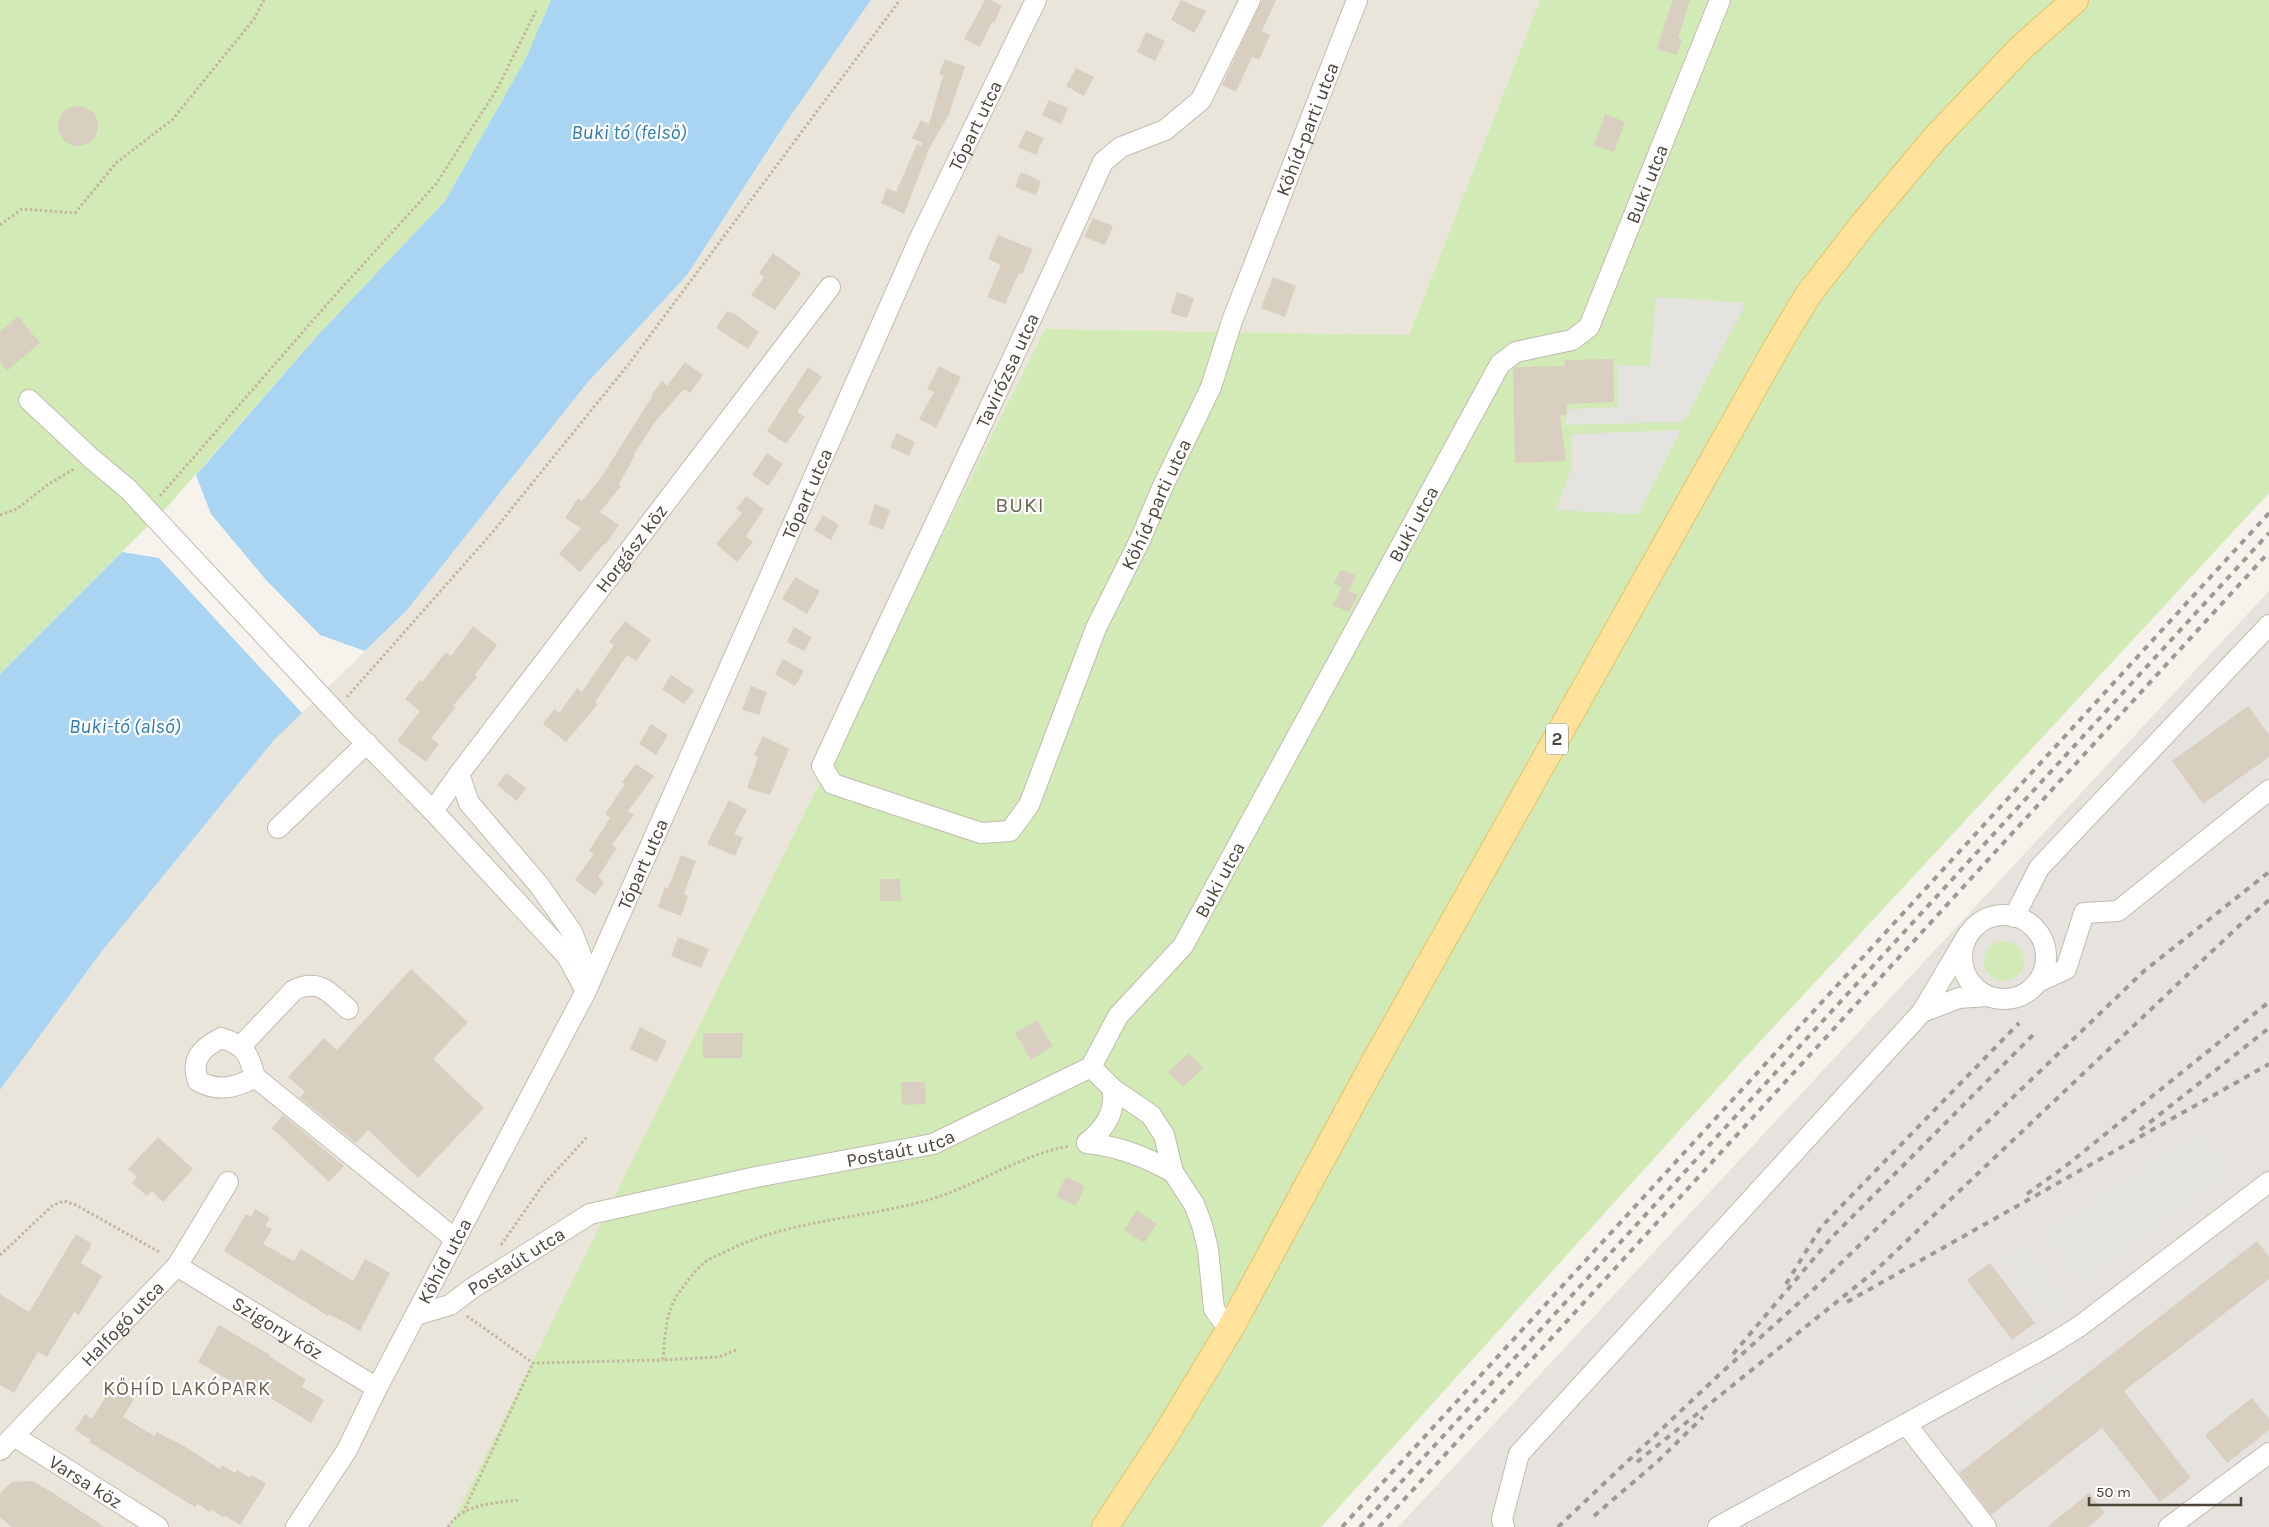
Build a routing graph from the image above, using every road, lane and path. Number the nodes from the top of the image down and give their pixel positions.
1 (264, 0) edge
2 (900, 0) edge
3 (1036, 0) edge
4 (1250, 0) edge
5 (1357, 0) edge
6 (1720, 0) edge
7 (2075, 0) edge
8 (536, 10) dead end
9 (0, 225) edge
10 (830, 287) dead end
11 (29, 400) dead end
12 (92, 459) junction
13 (175, 479) dead end
14 (0, 515) edge
15 (2269, 624) edge
16 (342, 702) dead end
17 (367, 743) junction
18 (458, 774) junction
19 (833, 784) joint
20 (2269, 790) edge
21 (433, 811) junction
22 (278, 828) dead end
23 (2014, 916) junction
24 (1967, 936) junction
25 (2038, 982) junction
26 (586, 991) junction
27 (1987, 996) junction
28 (348, 1009) dead end
29 (1922, 1012) junction
30 (240, 1047) junction
31 (1092, 1067) junction
32 (255, 1077) junction
33 (1113, 1089) junction
34 (588, 1136) dead end
35 (1087, 1143) junction
36 (1173, 1172) junction
37 (228, 1182) dead end
38 (2269, 1182) edge
39 (455, 1240) junction
40 (499, 1249) dead end
41 (177, 1266) junction
42 (450, 1304) junction
43 (416, 1315) junction
44 (1230, 1327) junction
45 (736, 1350) dead end
46 (663, 1360) junction
47 (533, 1363) junction
48 (377, 1388) junction
49 (1906, 1424) junction
50 (14, 1436) junction
51 (0, 1450) edge
52 (2269, 1453) edge
53 (520, 1500) dead end
54 (463, 1513) junction
55 (158, 1527) edge
56 (296, 1527) edge
57 (448, 1527) edge
58 (1105, 1527) edge
59 (1504, 1527) edge
60 (1718, 1527) edge
61 (1986, 1527) edge
62 (2169, 1527) edge

1 - 9 path
2 - 16 path
3 - 26 street, Tópart utca
4 - 19 street, Tavirózsa utca
5 - 19 street, Kőhíd-parti utca
6 - 31 street, Buki utca
7 - 44 main road, 2
8 - 13 path
10 - 18 street, Horgász köz
11 - 12 street
12 - 14 path
12 - 17 street
15 - 23 street
17 - 21 street
17 - 22 street
18 - 21 street, Horgász köz
18 - 26 street
20 - 25 street
21 - 26 street
23 - 24 street
23 - 25 street
24 - 27 street
24 - 29 street
25 - 27 street
26 - 39 street, Kőhíd utca
27 - 29 street
28 - 30 street
29 - 59 street
30 - 32 street
30 - 32 street
31 - 33 street
31 - 42 street, Postaút utca
32 - 39 street
33 - 35 street
33 - 36 street
34 - 40 path
35 - 36 street
35 - 46 path
36 - 44 street
37 - 41 street, Halfogó utca
38 - 49 street
39 - 43 street, Kőhíd utca
41 - 48 street, Szigony köz
41 - 50 street, Halfogó utca
42 - 43 street, Postaút utca
42 - 47 path
43 - 48 street, Kőhíd utca
44 - 58 main road, 2
45 - 46 path
46 - 47 path
47 - 54 path
48 - 56 street, Kőhíd utca
49 - 60 street
49 - 61 street
50 - 51 street, Halfogó utca
50 - 55 street, Varsa köz
52 - 62 street
53 - 54 path
54 - 57 path

